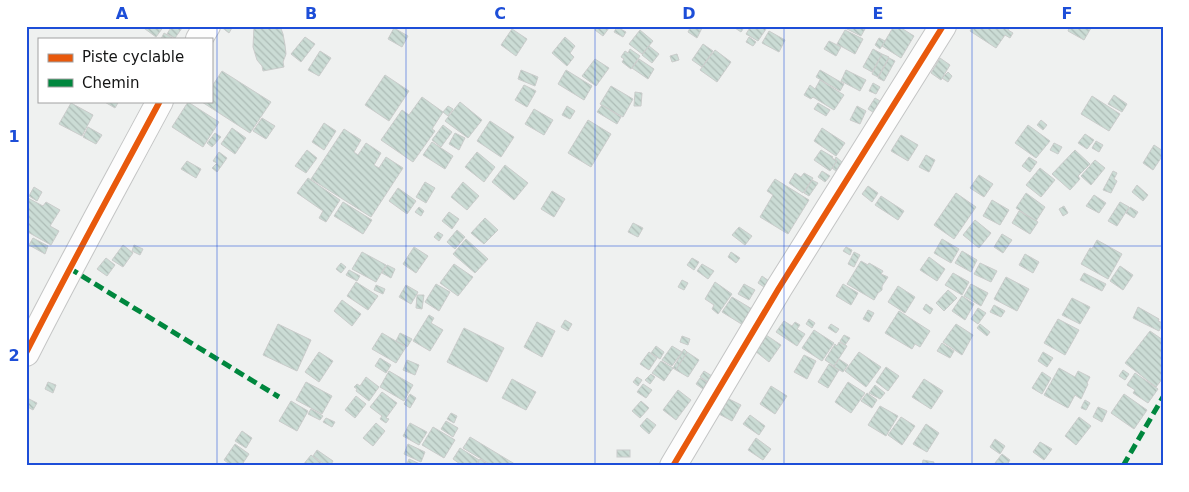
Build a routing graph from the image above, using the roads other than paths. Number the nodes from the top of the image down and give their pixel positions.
1 (207, 26) edge
2 (943, 26) edge
3 (200, 38) edge
4 (159, 102) edge
5 (26, 353) edge
6 (673, 466) edge

1 - 3 street
2 - 6 street
4 - 5 street

